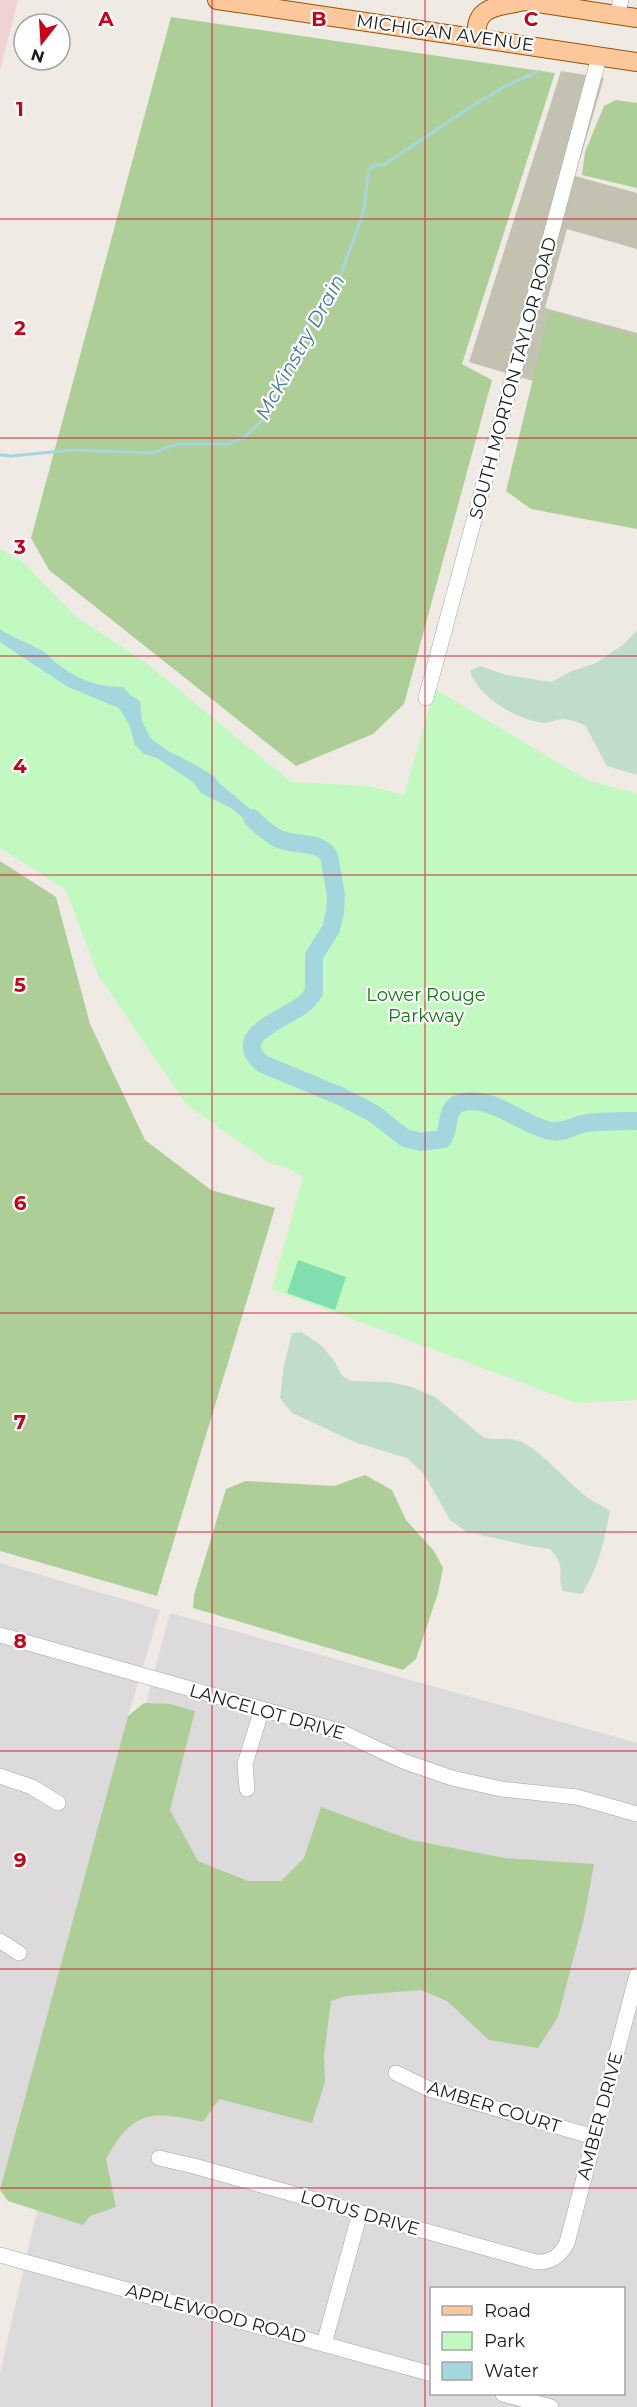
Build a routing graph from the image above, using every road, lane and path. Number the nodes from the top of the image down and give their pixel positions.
1 (217, 0) edge
2 (521, 0) edge
3 (619, 7) edge
4 (637, 18) edge
5 (477, 38) junction
6 (599, 57) junction
7 (637, 62) edge
8 (426, 698) dead end
9 (0, 1635) edge
10 (262, 1708) junction
11 (0, 1776) edge
12 (247, 1789) dead end
13 (58, 1803) dead end
14 (637, 1814) edge
15 (0, 1941) edge
16 (19, 1953) dead end
17 (637, 1975) edge
18 (396, 2073) dead end
19 (594, 2137) junction
20 (159, 2158) dead end
21 (360, 2213) junction
22 (0, 2254) edge
23 (559, 2255) joint
24 (324, 2343) junction
25 (430, 2373) edge
26 (506, 2395) edge
27 (528, 2404) edge
28 (551, 2407) edge

1 - 5 main road, MICHIGAN AVENUE
2 - 3 main road
2 - 5 main road
3 - 4 main road
5 - 6 main road, MICHIGAN AVENUE
6 - 7 main road, MICHIGAN AVENUE
6 - 8 street, SOUTH MORTON TAYLOR ROAD
9 - 10 street, LANCELOT DRIVE
10 - 12 street
10 - 14 street, LANCELOT DRIVE
11 - 13 street
15 - 16 street
17 - 19 street, AMBER DRIVE
18 - 19 street, AMBER COURT
19 - 23 street, AMBER DRIVE
20 - 21 street, LOTUS DRIVE
21 - 23 street, LOTUS DRIVE
21 - 24 street
22 - 24 street, APPLEWOOD ROAD
24 - 25 street, APPLEWOOD ROAD
26 - 27 street
27 - 28 street

